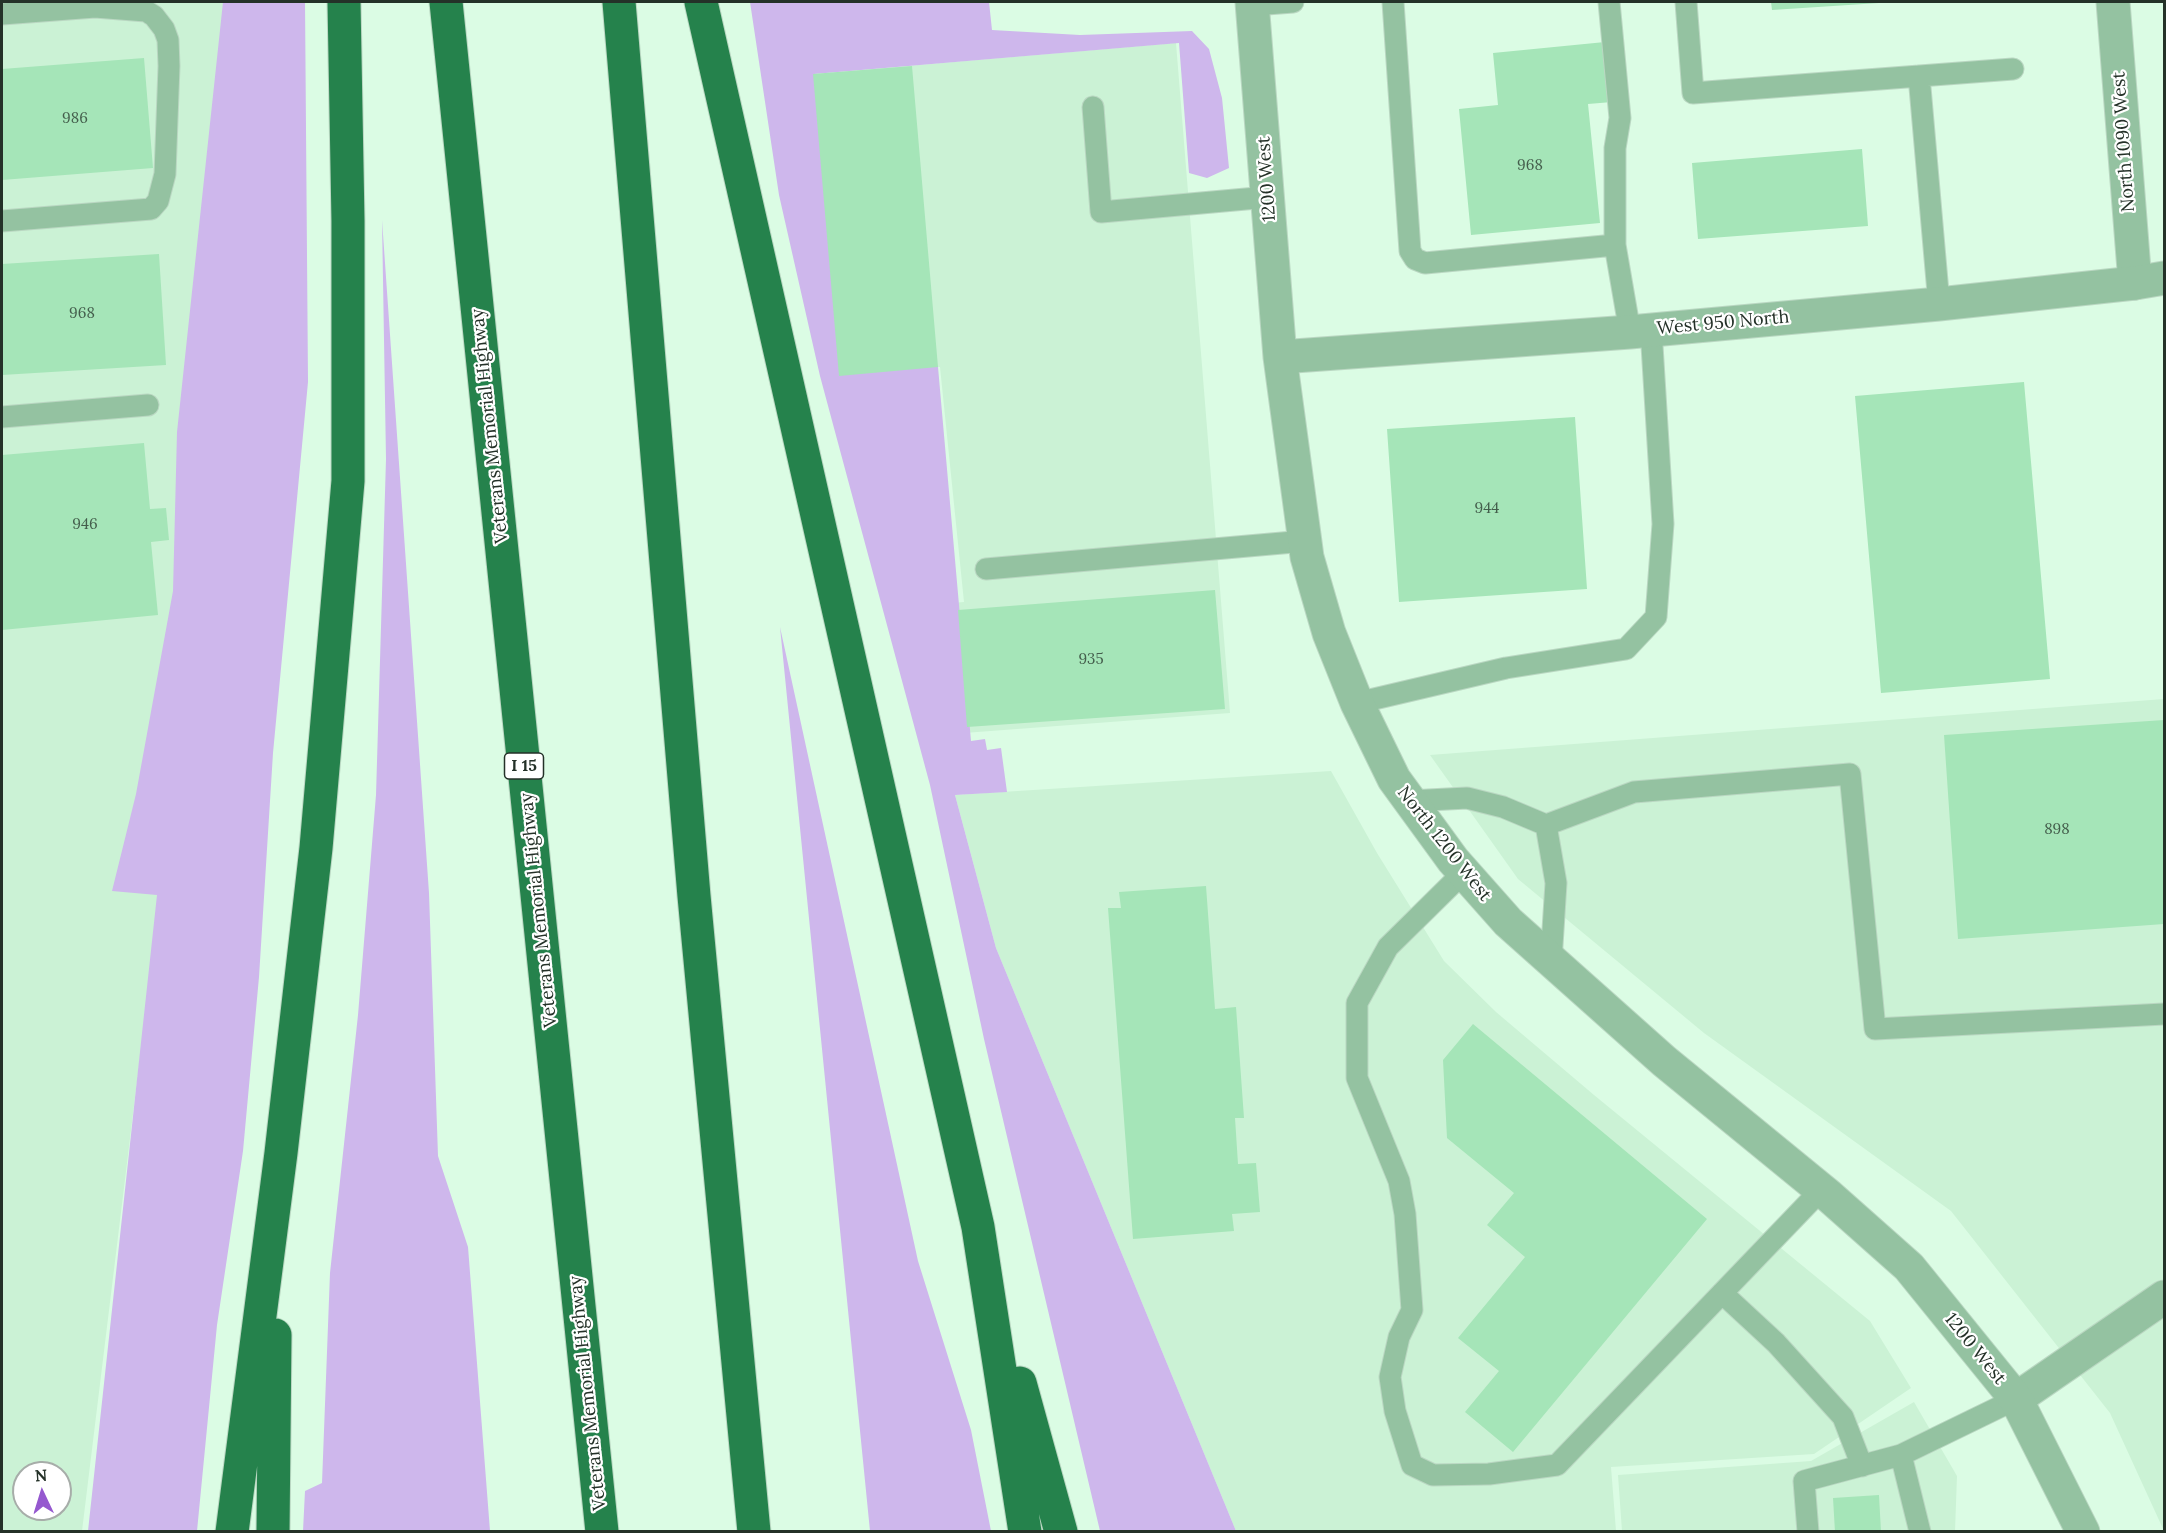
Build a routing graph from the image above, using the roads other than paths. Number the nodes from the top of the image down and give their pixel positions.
1 (344, 2) edge
2 (447, 2) edge
3 (619, 2) edge
4 (701, 2) edge
5 (1293, 2) edge
6 (1393, 2) edge
7 (1609, 2) edge
8 (1686, 2) edge
9 (2113, 2) edge
10 (1253, 3) edge
11 (2, 14) edge
12 (2013, 69) dead end
13 (1919, 76) junction
14 (1093, 108) dead end
15 (1268, 197) junction
16 (2, 221) edge
17 (1615, 244) junction
18 (2150, 280) edge
19 (1939, 304) junction
20 (1641, 330) junction
21 (1280, 357) junction
22 (148, 405) dead end
23 (2, 417) edge
24 (1305, 541) junction
25 (986, 569) dead end
26 (1357, 703) junction
27 (1409, 801) junction
28 (1546, 825) junction
29 (1464, 872) junction
30 (1551, 961) junction
31 (2164, 1014) edge
32 (277, 1180) junction
33 (1825, 1193) junction
34 (978, 1227) junction
35 (1722, 1293) junction
36 (2164, 1297) edge
37 (2016, 1399) junction
38 (1901, 1455) junction
39 (1862, 1466) junction
40 (232, 1532) edge
41 (273, 1532) edge
42 (602, 1532) edge
43 (754, 1532) edge
44 (1025, 1532) edge
45 (1061, 1532) edge
46 (1808, 1532) edge
47 (1920, 1532) edge
48 (2084, 1532) edge

1 - 32 highway
2 - 42 highway, Veterans Memorial Highway / I 15
3 - 43 highway
4 - 34 highway
5 - 10 lane
6 - 17 lane
7 - 17 lane
8 - 13 lane
9 - 18 street, North 1090 West
10 - 15 street, 1200 West
11 - 16 lane
12 - 13 lane
13 - 19 lane
14 - 15 lane
15 - 21 street, 1200 West
17 - 20 lane
18 - 19 street, West 950 North
19 - 20 street, West 950 North
20 - 21 street, West 950 North
20 - 26 lane
21 - 24 street, North 1200 West
22 - 23 lane
24 - 25 lane
24 - 26 street, North 1200 West
26 - 27 street, North 1200 West
27 - 28 lane
27 - 29 street, North 1200 West
28 - 30 lane
28 - 31 lane
29 - 30 street, North 1200 West
29 - 35 lane
30 - 33 street, North 1200 West
32 - 40 highway
32 - 41 highway
33 - 35 lane
33 - 37 street, 1200 West
34 - 44 highway
34 - 45 highway
35 - 39 lane
36 - 37 street
37 - 38 lane
37 - 48 street, 1200 West
38 - 39 lane
38 - 47 lane
39 - 46 lane

